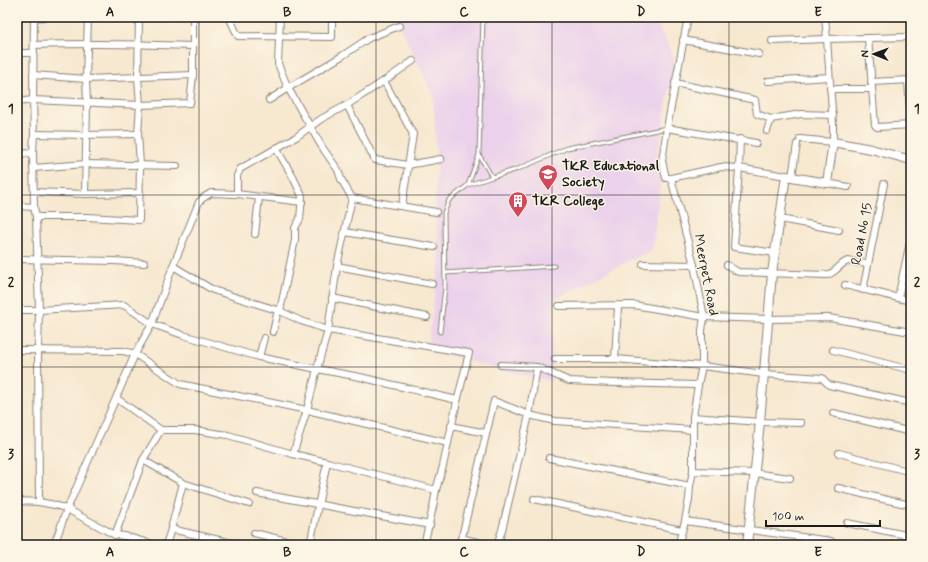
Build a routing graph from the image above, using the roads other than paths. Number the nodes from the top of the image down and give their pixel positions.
1 (44, 17) edge
2 (62, 17) edge
3 (82, 17) edge
4 (88, 17) edge
5 (139, 17) edge
6 (193, 17) edge
7 (229, 17) edge
8 (280, 17) edge
9 (332, 17) edge
10 (483, 17) edge
11 (688, 17) edge
12 (825, 17) edge
13 (34, 18) edge
14 (399, 26) dead end
15 (280, 36) junction
16 (911, 37) edge
17 (868, 38) junction
18 (827, 39) junction
19 (683, 40) junction
20 (772, 41) dead end
21 (87, 43) junction
22 (138, 44) junction
23 (35, 45) junction
24 (193, 46) junction
25 (17, 53) edge
26 (34, 53) junction
27 (759, 54) dead end
28 (413, 61) dead end
29 (34, 75) junction
30 (192, 75) junction
31 (830, 76) junction
32 (138, 77) junction
33 (86, 79) junction
34 (909, 80) edge
35 (384, 81) junction
36 (768, 81) dead end
37 (871, 82) junction
38 (675, 83) junction
39 (288, 88) junction
40 (830, 89) junction
41 (872, 89) junction
42 (33, 100) junction
43 (269, 100) dead end
44 (17, 102) edge
45 (87, 103) junction
46 (140, 105) junction
47 (347, 105) junction
48 (833, 115) junction
49 (770, 119) junction
50 (310, 125) junction
51 (911, 125) edge
52 (667, 128) junction
53 (767, 131) dead end
54 (34, 134) junction
55 (138, 134) junction
56 (86, 135) junction
57 (740, 140) junction
58 (833, 142) junction
59 (756, 143) dead end
60 (276, 148) junction
61 (33, 153) junction
62 (17, 154) edge
63 (479, 155) junction
64 (441, 159) dead end
65 (911, 160) edge
66 (86, 164) junction
67 (140, 165) junction
68 (408, 165) junction
69 (177, 166) dead end
70 (33, 168) junction
71 (739, 168) junction
72 (492, 177) junction
73 (789, 177) junction
74 (671, 178) junction
75 (827, 183) junction
76 (884, 184) dead end
77 (468, 185) junction
78 (848, 187) dead end
79 (34, 192) junction
80 (140, 193) junction
81 (85, 194) junction
82 (237, 194) junction
83 (259, 196) junction
84 (352, 198) junction
85 (302, 202) junction
86 (17, 206) edge
87 (402, 206) junction
88 (34, 207) junction
89 (436, 212) dead end
90 (36, 217) junction
91 (780, 219) junction
92 (839, 230) dead end
93 (345, 232) junction
94 (255, 234) dead end
95 (911, 237) edge
96 (434, 247) dead end
97 (775, 253) junction
98 (17, 260) edge
99 (37, 260) junction
100 (144, 263) dead end
101 (643, 264) dead end
102 (868, 264) junction
103 (694, 265) junction
104 (727, 265) dead end
105 (173, 266) junction
106 (336, 266) junction
107 (554, 266) dead end
108 (445, 273) junction
109 (772, 273) junction
110 (432, 284) dead end
111 (845, 285) dead end
112 (863, 290) junction
113 (332, 298) junction
114 (898, 298) junction
115 (911, 301) edge
116 (559, 306) dead end
117 (618, 306) junction
118 (17, 310) edge
119 (39, 310) junction
120 (279, 311) junction
121 (427, 317) dead end
122 (704, 317) junction
123 (768, 319) junction
124 (152, 324) junction
125 (328, 330) junction
126 (273, 332) dead end
127 (440, 332) dead end
128 (911, 332) edge
129 (264, 338) dead end
130 (17, 350) edge
131 (833, 350) dead end
132 (38, 351) junction
133 (135, 354) junction
134 (259, 357) junction
135 (555, 359) dead end
136 (615, 359) junction
137 (501, 365) dead end
138 (702, 366) junction
139 (537, 367) junction
140 (317, 369) junction
141 (911, 370) edge
142 (764, 374) junction
143 (698, 385) junction
144 (116, 398) junction
145 (458, 400) junction
146 (911, 403) edge
147 (307, 410) junction
148 (833, 413) dead end
149 (529, 414) junction
150 (693, 416) junction
151 (760, 422) junction
152 (800, 423) dead end
153 (451, 426) junction
154 (161, 430) junction
155 (693, 430) junction
156 (911, 432) edge
157 (486, 433) junction
158 (448, 443) junction
159 (839, 453) dead end
160 (293, 454) junction
161 (549, 458) dead end
162 (143, 460) junction
163 (327, 462) junction
164 (693, 471) junction
165 (911, 472) edge
166 (754, 473) junction
167 (790, 478) dead end
168 (182, 483) junction
169 (690, 486) junction
170 (838, 488) dead end
171 (436, 490) junction
172 (257, 493) dead end
173 (534, 499) dead end
174 (17, 501) edge
175 (39, 502) junction
176 (249, 504) dead end
177 (319, 505) junction
178 (911, 505) edge
179 (67, 509) junction
180 (685, 522) junction
181 (847, 523) dead end
182 (430, 525) junction
183 (171, 529) junction
184 (682, 530) junction
185 (749, 530) junction
186 (254, 533) dead end
187 (115, 535) junction
188 (911, 536) edge
189 (831, 541) dead end
190 (461, 542) edge
191 (54, 545) edge
192 (155, 545) edge
193 (166, 545) edge
194 (241, 545) edge
195 (304, 545) edge
196 (310, 545) edge
197 (424, 545) edge
198 (489, 545) edge
199 (497, 545) edge
200 (678, 545) edge
201 (747, 545) edge

1 - 13 street
2 - 3 street
4 - 21 street
5 - 22 street
6 - 24 street
7 - 15 street
8 - 15 street
9 - 15 street
10 - 63 lane
11 - 19 street, Meerpet Road
12 - 18 street
13 - 23 street
14 - 39 street
15 - 39 street
16 - 17 street
17 - 18 street
17 - 37 street
18 - 20 street
18 - 31 street
19 - 27 street
19 - 38 street, Meerpet Road
21 - 22 street
21 - 23 street
21 - 33 street
22 - 24 street
22 - 32 street
23 - 26 street
24 - 30 street
25 - 26 street
26 - 29 street
28 - 35 street
29 - 33 street
29 - 42 street
30 - 32 street
30 - 46 street
31 - 36 street
31 - 40 street
32 - 33 street
32 - 46 street
33 - 45 street
34 - 37 street
34 - 51 street
35 - 47 street
35 - 68 street
37 - 41 street
38 - 49 street
38 - 52 street, Meerpet Road
39 - 43 street
39 - 50 street
40 - 41 street
40 - 48 street
41 - 51 street
42 - 44 street
42 - 45 street
42 - 54 street
45 - 46 street
45 - 56 street
46 - 55 street
47 - 50 street
47 - 68 street
48 - 49 street
48 - 58 street
49 - 53 street
50 - 60 street
50 - 84 street
52 - 57 street
52 - 72 lane
52 - 74 street, Meerpet Road
54 - 56 street
54 - 61 street
55 - 56 street
55 - 67 street
56 - 66 street
57 - 59 street
57 - 71 street
58 - 65 street
58 - 73 street
58 - 75 street
60 - 82 street
60 - 85 street
61 - 62 street
61 - 70 street
63 - 72 lane
63 - 77 lane
64 - 68 street
66 - 67 street
66 - 70 street
66 - 81 street
67 - 69 street
67 - 80 street
68 - 87 street
70 - 79 street
71 - 73 street
71 - 74 street
71 - 97 street
72 - 77 lane
73 - 75 street
73 - 91 street
74 - 103 street, Meerpet Road
75 - 78 street
76 - 102 street, Road No 15
77 - 108 lane
79 - 81 street
79 - 88 street
80 - 81 street
80 - 90 street
82 - 83 street
82 - 105 street
83 - 85 street
83 - 94 street
84 - 87 street
84 - 93 street
85 - 120 street
86 - 88 street
87 - 89 street
88 - 90 street
90 - 99 street
91 - 92 street
91 - 97 street
93 - 96 street
93 - 106 street
95 - 114 street
97 - 109 street
98 - 99 street
99 - 100 street
99 - 119 street
101 - 103 street
102 - 109 street
102 - 112 street, Road No 15
103 - 122 street, Meerpet Road
104 - 109 street
105 - 120 street
105 - 124 street
106 - 110 street
106 - 113 street
107 - 108 lane
108 - 127 lane
109 - 123 street
111 - 112 street
112 - 114 street
113 - 121 street
113 - 125 street
114 - 115 street
116 - 117 street
117 - 122 street
117 - 136 street
118 - 119 street
119 - 124 street
119 - 132 street
120 - 125 street
120 - 126 street
122 - 123 street
122 - 138 street, Meerpet Road
123 - 128 street
123 - 142 street
124 - 133 street
124 - 134 street
125 - 140 street
125 - 145 street
129 - 134 street
130 - 132 street
131 - 141 street
132 - 133 street
132 - 175 street
133 - 144 street
133 - 147 street
134 - 140 street
135 - 136 street
136 - 138 street
137 - 139 street
138 - 142 street
138 - 143 street, Meerpet Road
139 - 143 street
139 - 149 street
140 - 145 street
140 - 147 street
142 - 146 street
142 - 151 street
143 - 150 street, Meerpet Road
144 - 154 street
144 - 179 street
145 - 153 street
147 - 158 street
147 - 160 street
148 - 156 street
149 - 155 street
149 - 157 street
149 - 199 street
150 - 151 street
150 - 155 street, Meerpet Road
151 - 152 street
151 - 166 street
153 - 157 street
153 - 158 street
154 - 160 street
154 - 162 street
155 - 164 street, Meerpet Road
157 - 190 street
158 - 171 street
159 - 165 street
160 - 163 street
161 - 169 street
162 - 168 street
162 - 187 street
163 - 171 street
163 - 177 street
164 - 166 street
164 - 169 street, Meerpet Road
166 - 167 street
166 - 185 street
168 - 176 street
168 - 183 street
169 - 180 street, Meerpet Road
170 - 178 street
171 - 182 street
172 - 177 street
173 - 184 street
174 - 175 street
175 - 179 street
177 - 182 street
177 - 196 street
179 - 187 street
179 - 191 street
180 - 184 street, Meerpet Road
180 - 185 street
181 - 188 street
182 - 197 street
183 - 193 street
183 - 194 street
184 - 200 street, Meerpet Road
185 - 189 street
185 - 201 street
186 - 195 street
187 - 192 street
190 - 198 street

